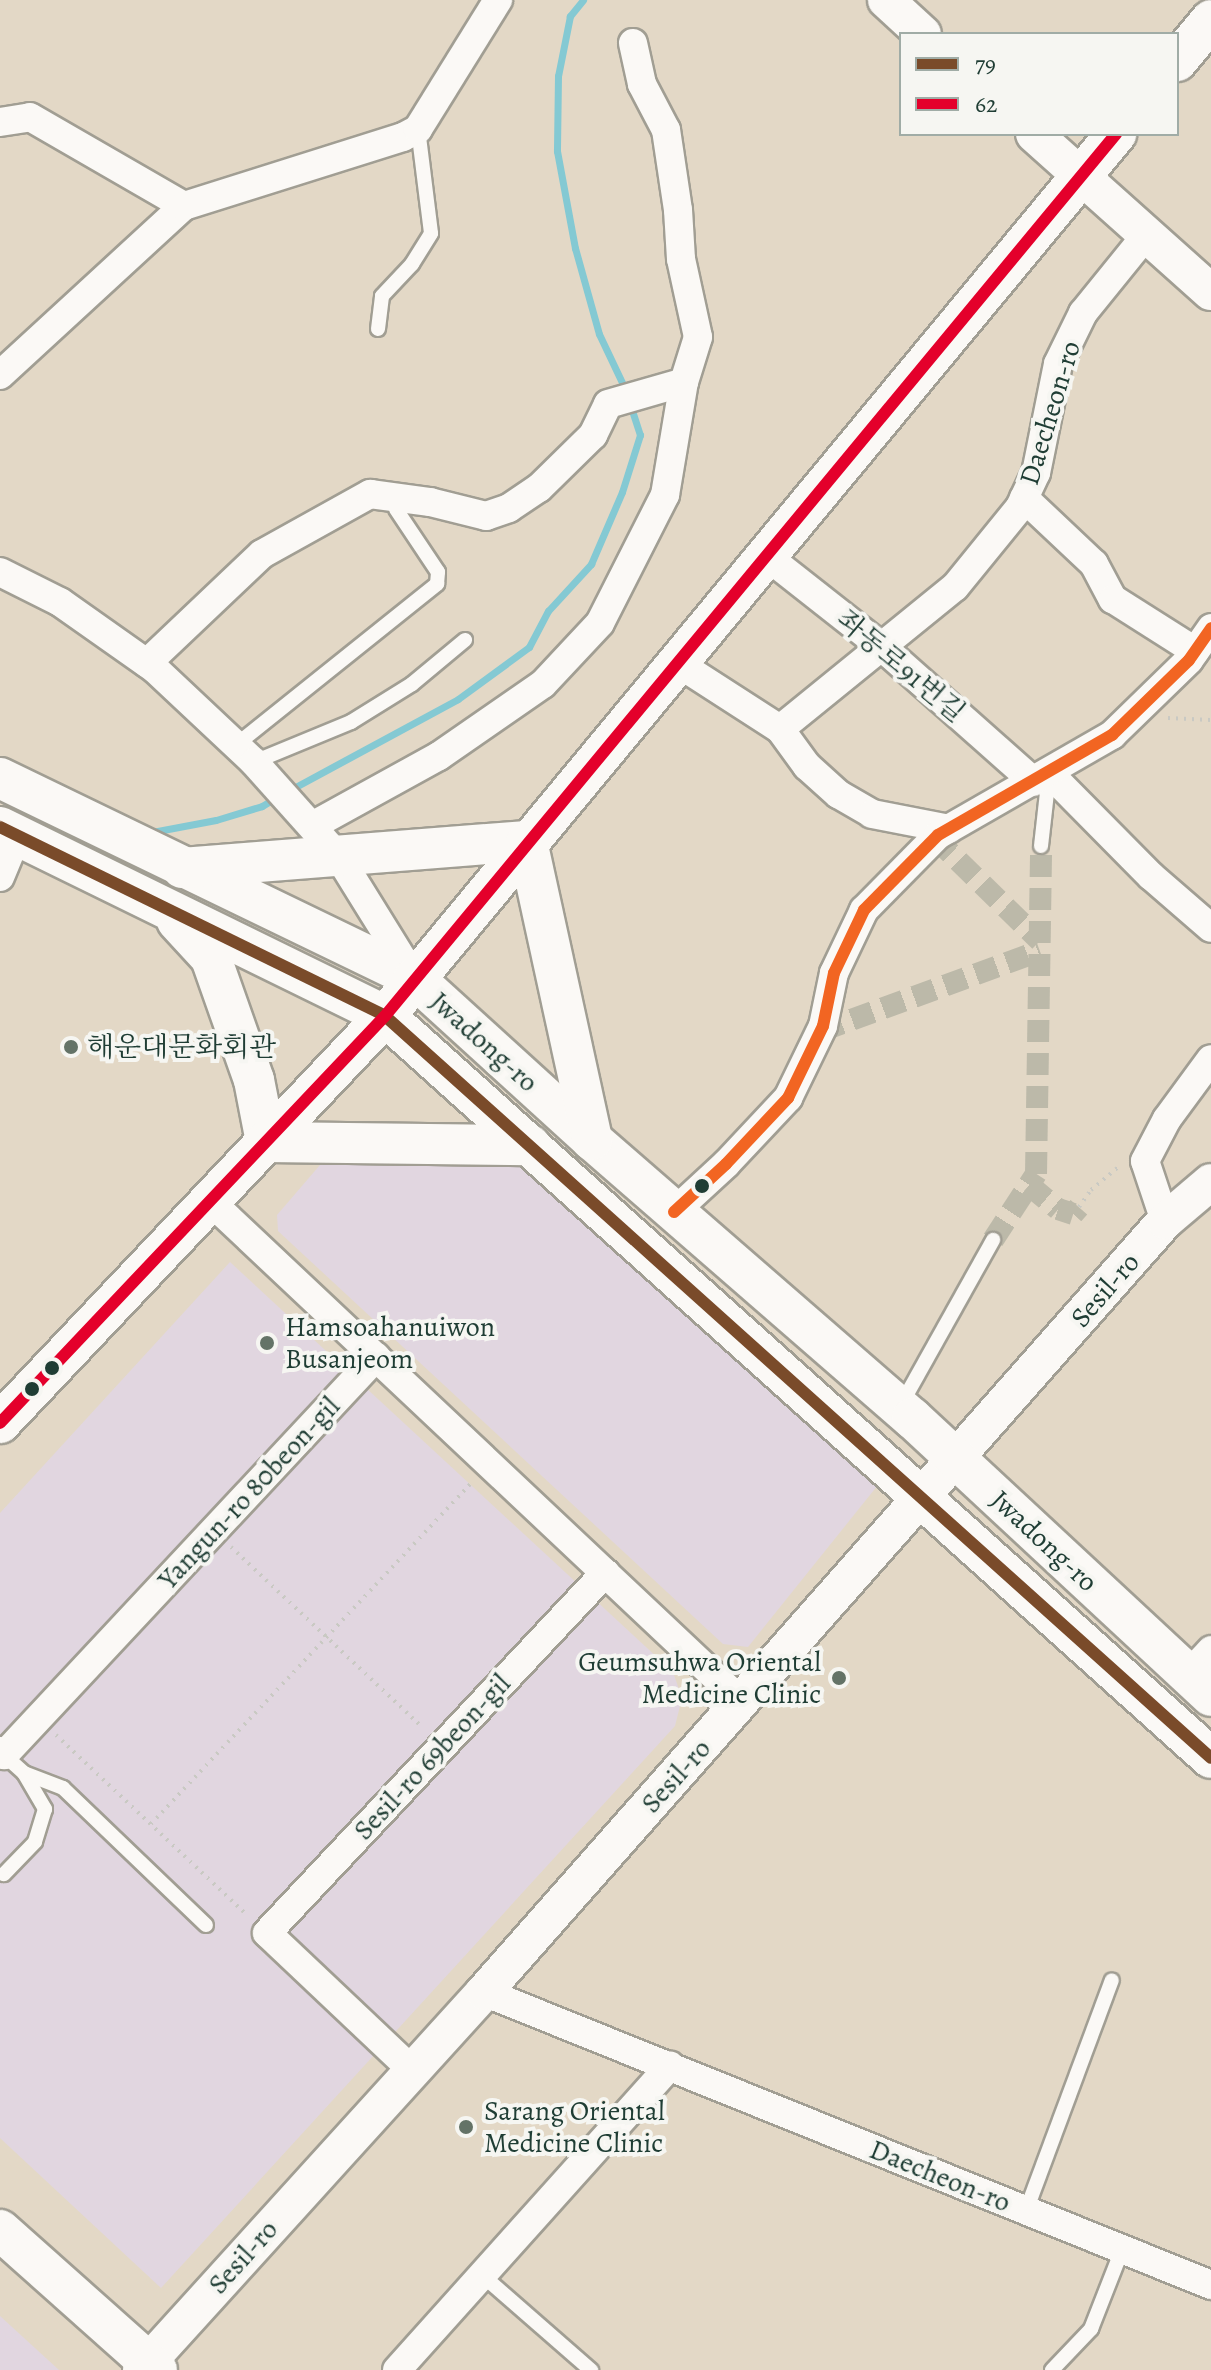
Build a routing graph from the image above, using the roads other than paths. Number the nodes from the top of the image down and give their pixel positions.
1 (498, 0) edge
2 (886, 0) edge
3 (1211, 20) edge
4 (921, 32) edge
5 (633, 43) dead end
6 (1179, 59) edge
7 (0, 122) edge
8 (418, 129) junction
9 (1036, 136) edge
10 (1114, 136) edge
11 (1081, 176) junction
12 (184, 206) junction
13 (1147, 234) junction
14 (1211, 292) edge
15 (378, 329) dead end
16 (0, 375) edge
17 (684, 382) junction
18 (1024, 498) junction
19 (396, 509) dead end
20 (765, 555) junction
21 (0, 572) edge
22 (465, 640) dead end
23 (1203, 640) edge
24 (879, 649) junction
25 (676, 662) junction
26 (147, 663) junction
27 (780, 729) junction
28 (245, 753) junction
29 (1042, 777) junction
30 (0, 778) edge
31 (312, 826) junction
32 (949, 829) junction
33 (8, 832) edge
34 (527, 841) junction
35 (1041, 846) tunnel mouth
36 (339, 857) junction
37 (180, 868) junction
38 (0, 877) edge
39 (163, 906) junction
40 (1211, 928) edge
41 (414, 978) junction
42 (385, 1016) junction
43 (1211, 1059) edge
44 (592, 1140) junction
45 (266, 1142) junction
46 (530, 1145) junction
47 (1211, 1182) edge
48 (211, 1202) junction
49 (674, 1212) junction
50 (1165, 1221) junction
51 (993, 1240) tunnel mouth
52 (376, 1357) junction
53 (900, 1407) junction
54 (0, 1423) edge
55 (957, 1459) junction
56 (923, 1498) junction
57 (605, 1573) junction
58 (1203, 1674) edge
59 (742, 1702) junction
60 (1211, 1758) edge
61 (9, 1760) edge
62 (4, 1874) dead end
63 (206, 1925) dead end
64 (1112, 1980) dead end
65 (484, 1992) junction
66 (670, 2066) junction
67 (412, 2070) junction
68 (1026, 2211) junction
69 (0, 2230) edge
70 (1122, 2250) junction
71 (482, 2275) junction
72 (1211, 2285) edge
73 (149, 2367) edge
74 (397, 2370) edge
75 (591, 2370) edge
76 (1052, 2370) edge

1 - 8 street
2 - 4 street
3 - 6 main road
5 - 17 street
7 - 12 street
8 - 12 street
8 - 15 lane
9 - 11 street
10 - 11 main road
11 - 13 street
11 - 20 main road
12 - 16 street
13 - 14 street
13 - 18 street, Daecheon-ro
17 - 26 street
17 - 31 street
18 - 23 street
18 - 24 street, Daecheon-ro
19 - 28 lane
20 - 24 street, 좌동로91번길
20 - 25 main road
21 - 26 street
22 - 28 lane
23 - 29 street
24 - 27 street, Daecheon-ro
24 - 29 street, 좌동로91번길
25 - 27 street
25 - 34 main road
26 - 28 street
27 - 32 street
28 - 31 street
29 - 32 street
29 - 35 lane
29 - 40 street, 좌동로91번길
30 - 37 main road, Jwadong-ro
31 - 36 street
32 - 49 street
33 - 38 street
33 - 39 main road, Jwadong-ro
34 - 36 main road
34 - 41 main road
34 - 44 main road
36 - 37 main road
36 - 41 street
37 - 41 main road, Jwadong-ro
39 - 42 main road, Jwadong-ro
39 - 45 main road
41 - 42 main road
41 - 44 main road, Jwadong-ro
42 - 45 main road
42 - 46 main road, Jwadong-ro
43 - 50 street
44 - 49 main road, Jwadong-ro
45 - 46 main road
45 - 48 main road
46 - 56 main road, Jwadong-ro
47 - 50 street, Sesil-ro
48 - 52 street
48 - 54 main road
49 - 53 main road, Jwadong-ro
50 - 55 street, Sesil-ro
51 - 53 lane
52 - 57 street
52 - 61 street, Yangun-ro 80beon-gil
53 - 55 main road, Jwadong-ro
55 - 56 street, Sesil-ro
55 - 58 main road, Jwadong-ro
56 - 59 street, Sesil-ro
56 - 60 main road, Jwadong-ro
57 - 59 street
57 - 67 street, Sesil-ro 69beon-gil
59 - 65 street, Sesil-ro
61 - 62 lane
61 - 63 lane
64 - 68 lane
65 - 66 street, Daecheon-ro
65 - 67 street, Sesil-ro
66 - 68 street, Daecheon-ro
66 - 71 street
67 - 73 street, Sesil-ro
68 - 70 street, Daecheon-ro
69 - 73 main road
70 - 72 street, Daecheon-ro
70 - 76 lane
71 - 74 street
71 - 75 lane

